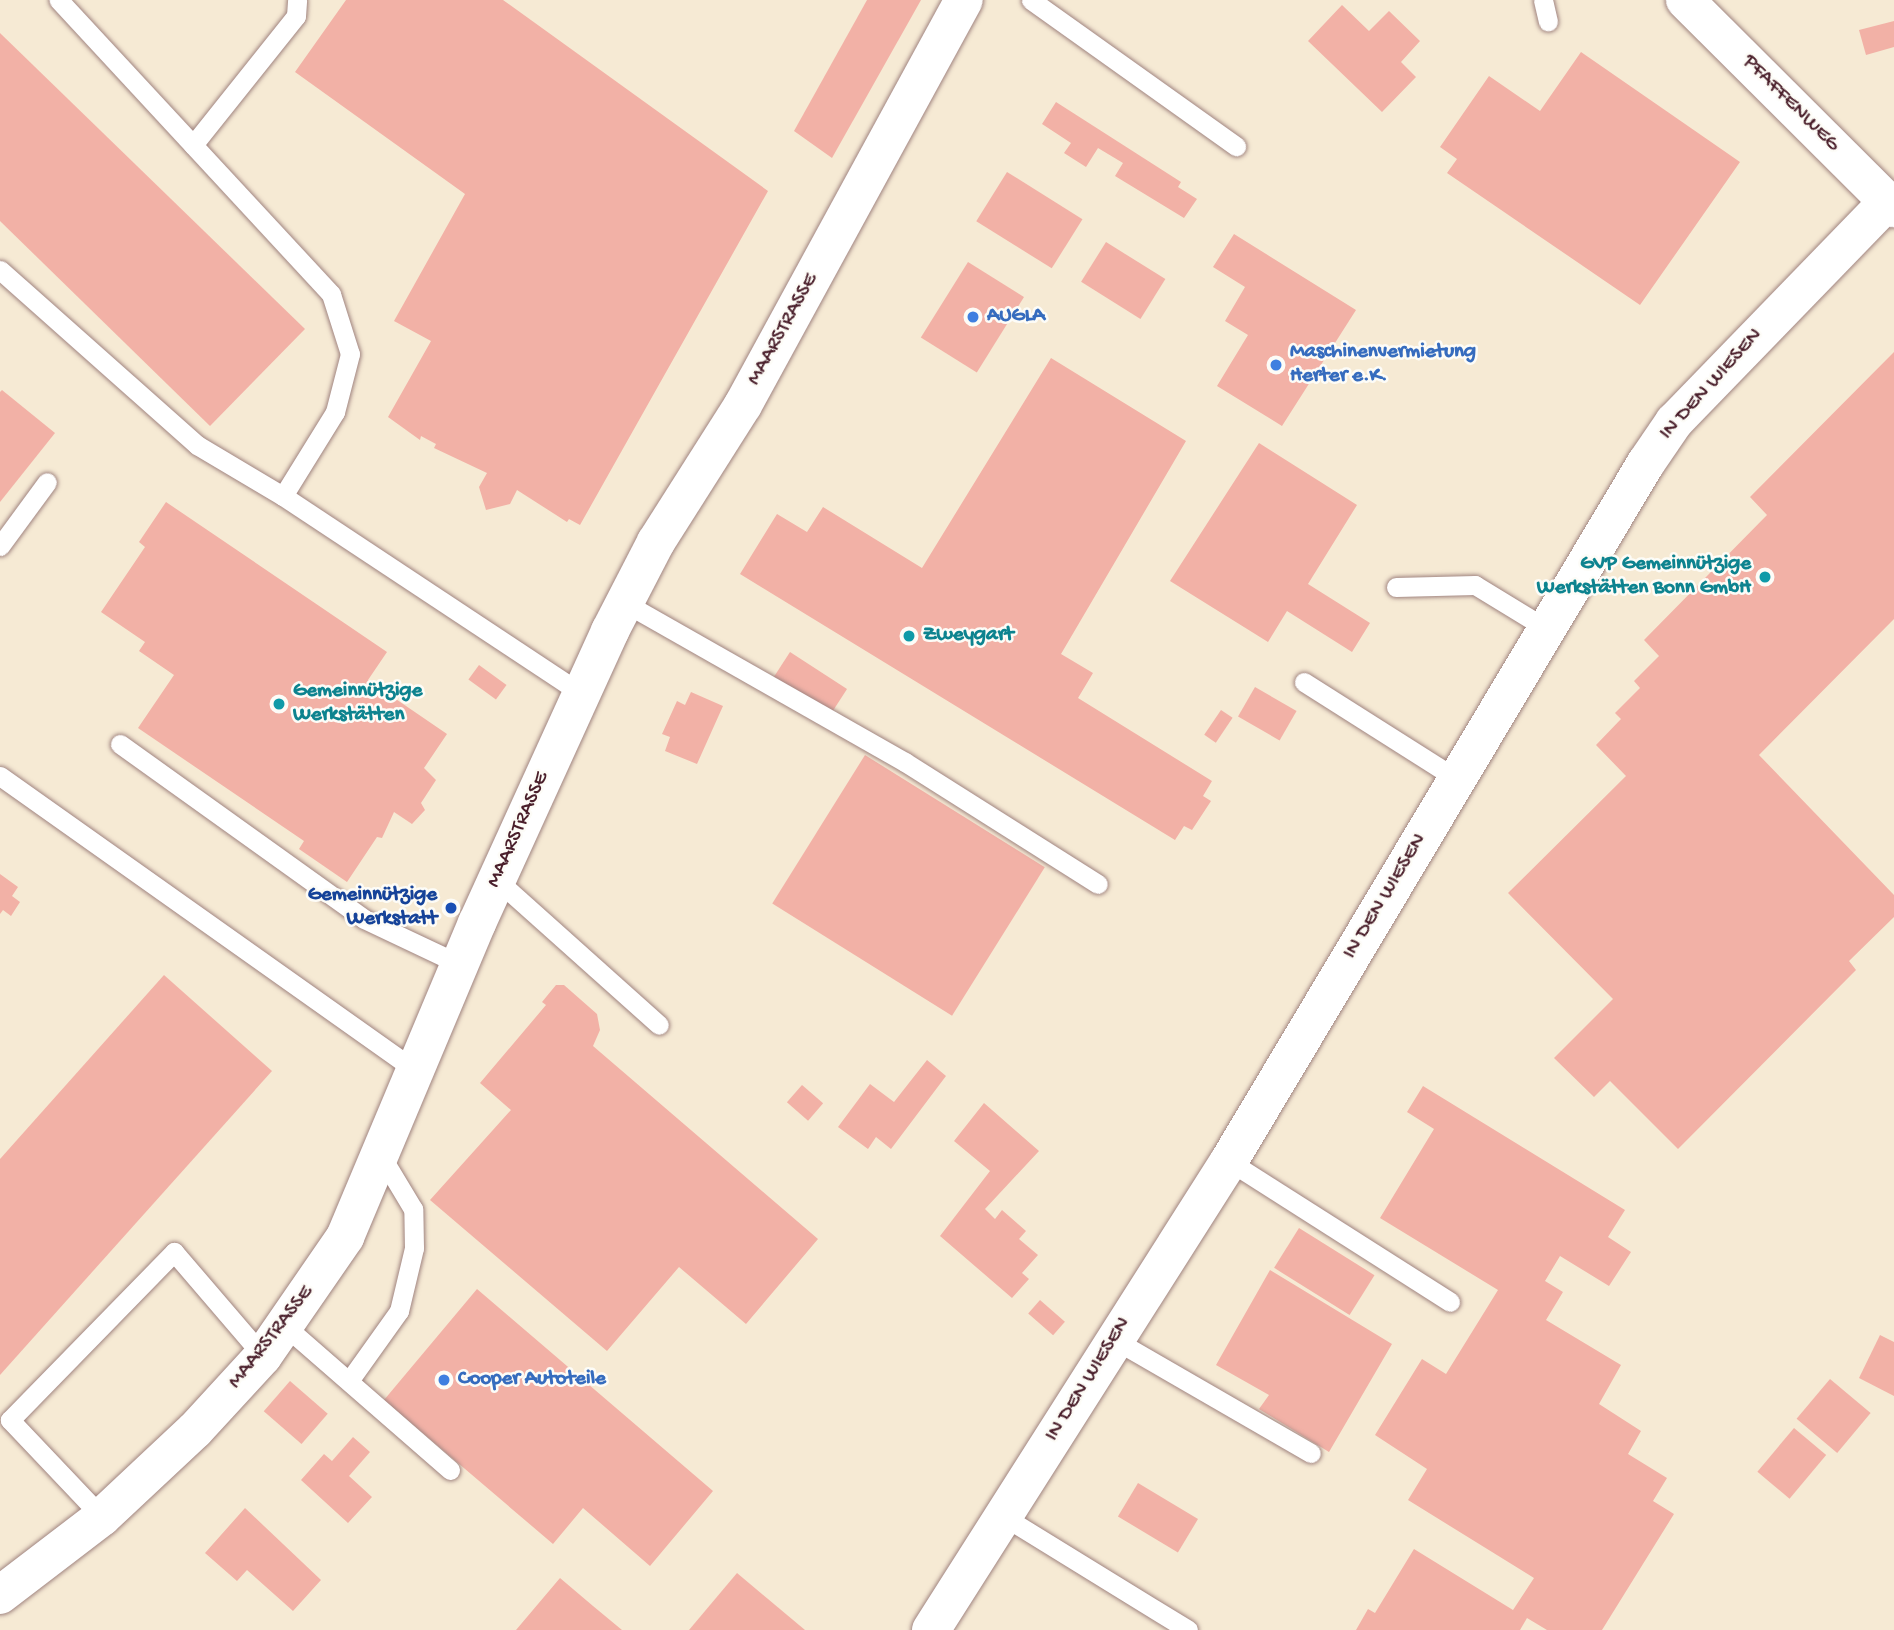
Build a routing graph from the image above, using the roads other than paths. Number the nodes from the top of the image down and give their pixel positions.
1 (59, 0) edge
2 (297, 0) edge
3 (964, 0) edge
4 (1031, 0) edge
5 (1543, 0) edge
6 (1685, 0) edge
7 (1548, 21) dead end
8 (193, 145) junction
9 (1236, 146) dead end
10 (1891, 205) edge
11 (0, 270) edge
12 (47, 482) dead end
13 (283, 496) junction
14 (0, 546) edge
15 (1396, 587) dead end
16 (625, 603) junction
17 (1547, 629) junction
18 (1304, 682) dead end
19 (582, 694) junction
20 (120, 744) dead end
21 (0, 776) edge
22 (1457, 779) junction
23 (496, 880) junction
24 (1098, 884) dead end
25 (459, 964) junction
26 (659, 1024) dead end
27 (415, 1070) junction
28 (380, 1154) junction
29 (1229, 1161) junction
30 (1450, 1303) dead end
31 (1115, 1339) junction
32 (274, 1341) junction
33 (348, 1381) junction
34 (1311, 1453) dead end
35 (450, 1470) dead end
36 (1003, 1516) junction
37 (102, 1517) junction
38 (0, 1595) edge
39 (931, 1630) edge
40 (1188, 1630) edge

1 - 8 lane
2 - 8 lane
3 - 16 street, MAARSTRASSE
4 - 9 lane
5 - 7 lane
6 - 10 street, PFAFFENWEG
8 - 13 lane
10 - 17 street, IN DEN WIESEN
11 - 13 lane
12 - 14 lane
13 - 19 lane
15 - 17 lane
16 - 19 street, MAARSTRASSE
16 - 24 lane
17 - 22 street, IN DEN WIESEN
18 - 22 lane
19 - 23 street, MAARSTRASSE
20 - 25 lane
21 - 27 lane
22 - 29 street, IN DEN WIESEN
23 - 25 street, MAARSTRASSE
23 - 26 lane
25 - 27 street, MAARSTRASSE
27 - 28 street, MAARSTRASSE
28 - 32 street, MAARSTRASSE
28 - 33 lane
29 - 30 lane
29 - 31 street, IN DEN WIESEN
31 - 34 lane
31 - 36 street, IN DEN WIESEN
32 - 33 lane
32 - 37 street, MAARSTRASSE
32 - 37 lane
33 - 35 lane
36 - 39 street, IN DEN WIESEN
36 - 40 lane
37 - 38 street, MAARSTRASSE

